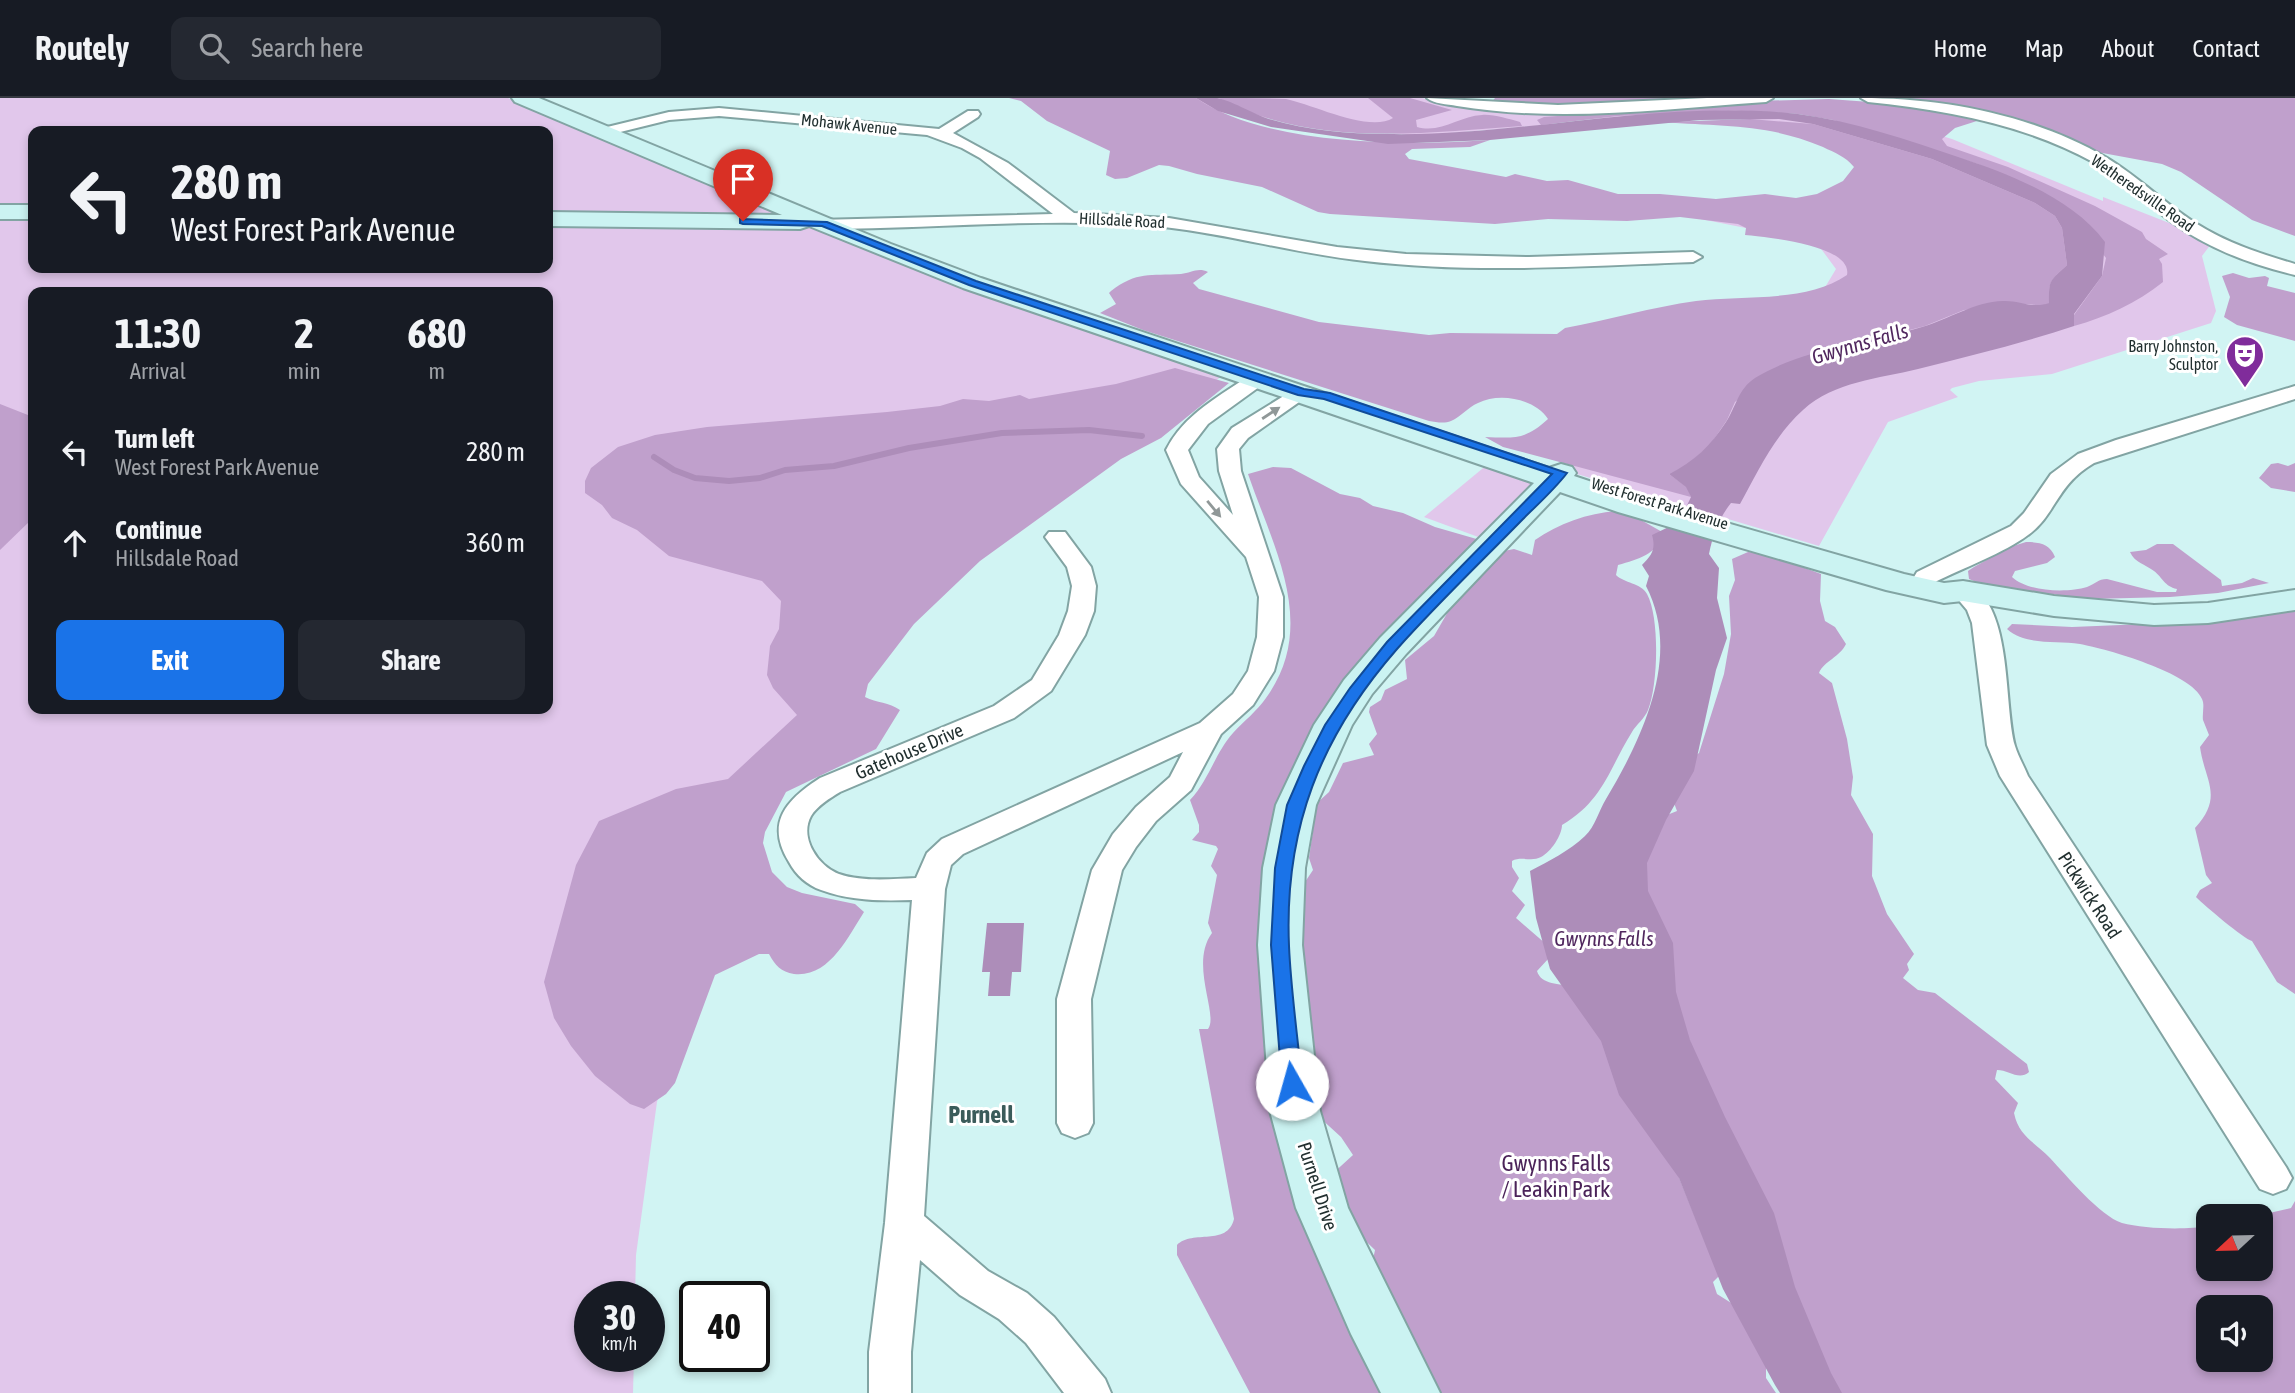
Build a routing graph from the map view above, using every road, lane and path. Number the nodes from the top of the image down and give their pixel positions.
1 (522, 98) edge
2 (1433, 98) edge
3 (1766, 98) edge
4 (1868, 98) edge
5 (973, 114) dead end
6 (604, 132) junction
7 (942, 134) junction
8 (0, 212) edge
9 (28, 212) edge
10 (1069, 218) junction
11 (553, 219) edge
12 (824, 224) junction
13 (1693, 257) dead end
14 (2295, 270) edge
15 (1259, 378) junction
16 (2295, 392) edge
17 (1302, 393) junction
18 (1557, 477) junction
19 (1057, 537) dead end
20 (1774, 543) junction
21 (1257, 557) junction
22 (1926, 576) junction
23 (2295, 584) edge
24 (1963, 591) junction
25 (2295, 600) edge
26 (2110, 611) junction
27 (1210, 729) junction
28 (929, 889) junction
29 (1075, 1123) dead end
30 (2273, 1178) dead end
31 (904, 1223) junction
32 (890, 1393) edge
33 (1090, 1393) edge
34 (1411, 1393) edge

1 - 6 main road, West Forest Park Avenue
2 - 3 street
4 - 14 street, Wetheredsville Road
5 - 7 street
6 - 7 street, Mohawk Avenue
6 - 12 main road, West Forest Park Avenue
7 - 10 street, Mohawk Avenue
8 - 9 main road
10 - 12 street, Hillsdale Road
10 - 13 street, Hillsdale Road
11 - 12 main road, Hillsdale Road
12 - 15 main road, West Forest Park Avenue
15 - 17 main road, West Forest Park Avenue
15 -> 21 street
16 - 22 street
17 - 18 main road, West Forest Park Avenue
21 -> 17 street
18 - 20 main road, West Forest Park Avenue
18 - 34 main road, Purnell Drive
19 - 28 street, Gatehouse Drive
20 - 22 main road
20 - 24 main road
21 - 27 street
22 - 24 main road
23 - 26 main road
24 - 26 main road
24 - 30 street, Pickwick Road
25 - 26 main road
27 - 28 street
27 - 29 street
28 - 31 street
31 - 32 street
31 - 33 street

